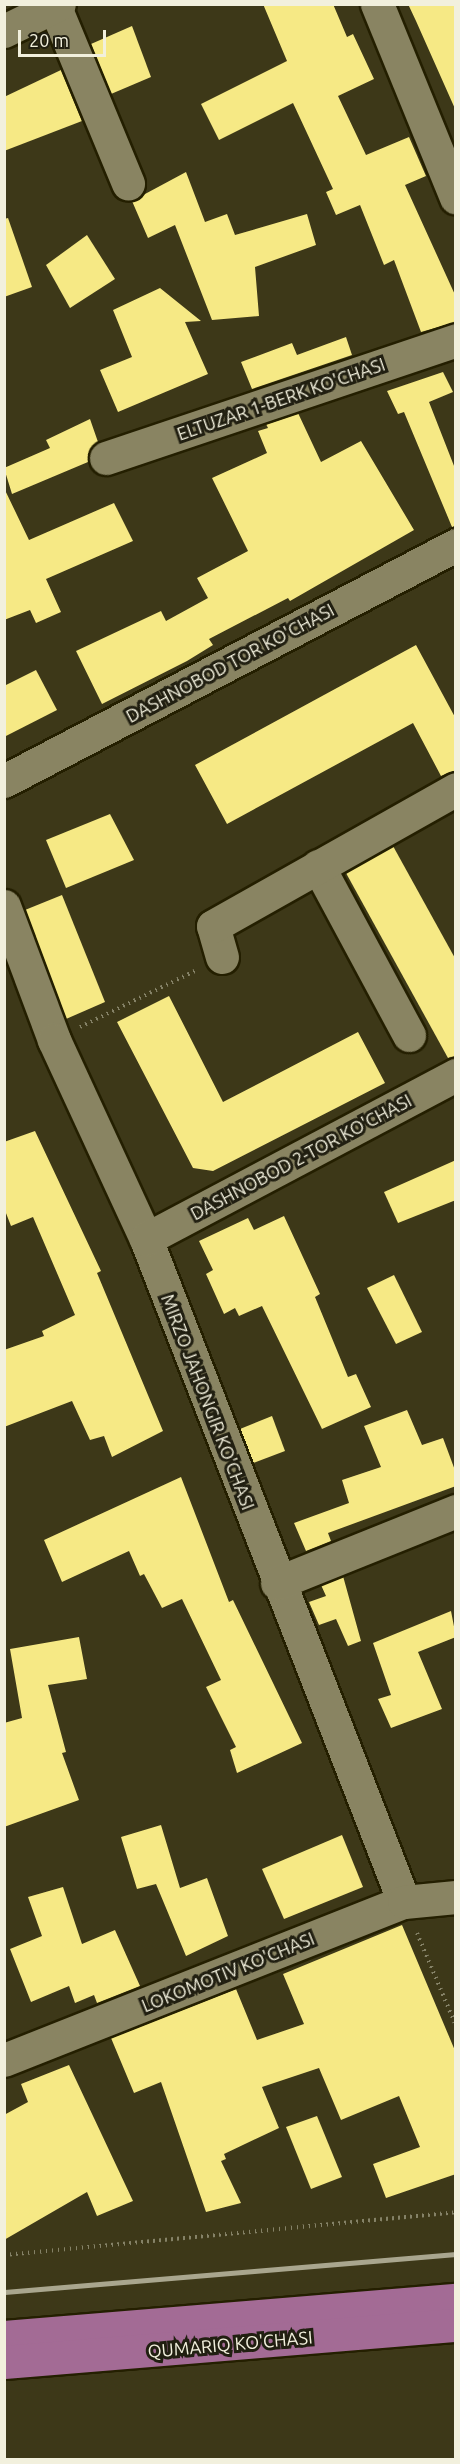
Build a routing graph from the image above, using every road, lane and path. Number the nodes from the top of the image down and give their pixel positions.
1 (377, 4) edge
2 (57, 6) edge
3 (4, 31) edge
4 (128, 183) dead end
5 (456, 198) edge
6 (456, 340) edge
7 (106, 458) dead end
8 (456, 546) edge
9 (4, 781) edge
10 (456, 789) edge
11 (318, 866) junction
12 (4, 906) edge
13 (222, 957) joint
14 (409, 1035) dead end
15 (54, 1040) junction
16 (456, 1075) edge
17 (146, 1239) junction
18 (456, 1511) edge
19 (277, 1583) junction
20 (456, 1897) edge
21 (404, 1902) junction
22 (456, 2026) edge
23 (4, 2060) edge
24 (456, 2212) edge
25 (4, 2255) edge
26 (456, 2300) edge
27 (456, 2325) edge
28 (4, 2337) edge
29 (4, 2362) edge

1 - 5 street
2 - 3 street
2 - 4 street
6 - 7 street, ELTUZAR 1-BERK KO'CHASI
8 - 9 street, DASHNOBOD TOR KO'CHASI
10 - 11 street
11 - 13 street
11 - 14 street
12 - 15 street, MIRZO JAHONGIR KO'CHASI
13 - 15 path
15 - 17 street, MIRZO JAHONGIR KO'CHASI
16 - 17 street, DASHNOBOD 2-TOR KO'CHASI
17 - 19 street, MIRZO JAHONGIR KO'CHASI
18 - 19 street
19 - 21 street, MIRZO JAHONGIR KO'CHASI
20 - 21 street, LOKOMOTIV KO'CHASI
21 - 22 path
21 - 23 street, LOKOMOTIV KO'CHASI
24 - 25 path
26 - 28 main road, QUMARIQ KO'CHASI
27 - 29 main road, QUMARIQ KO'CHASI

